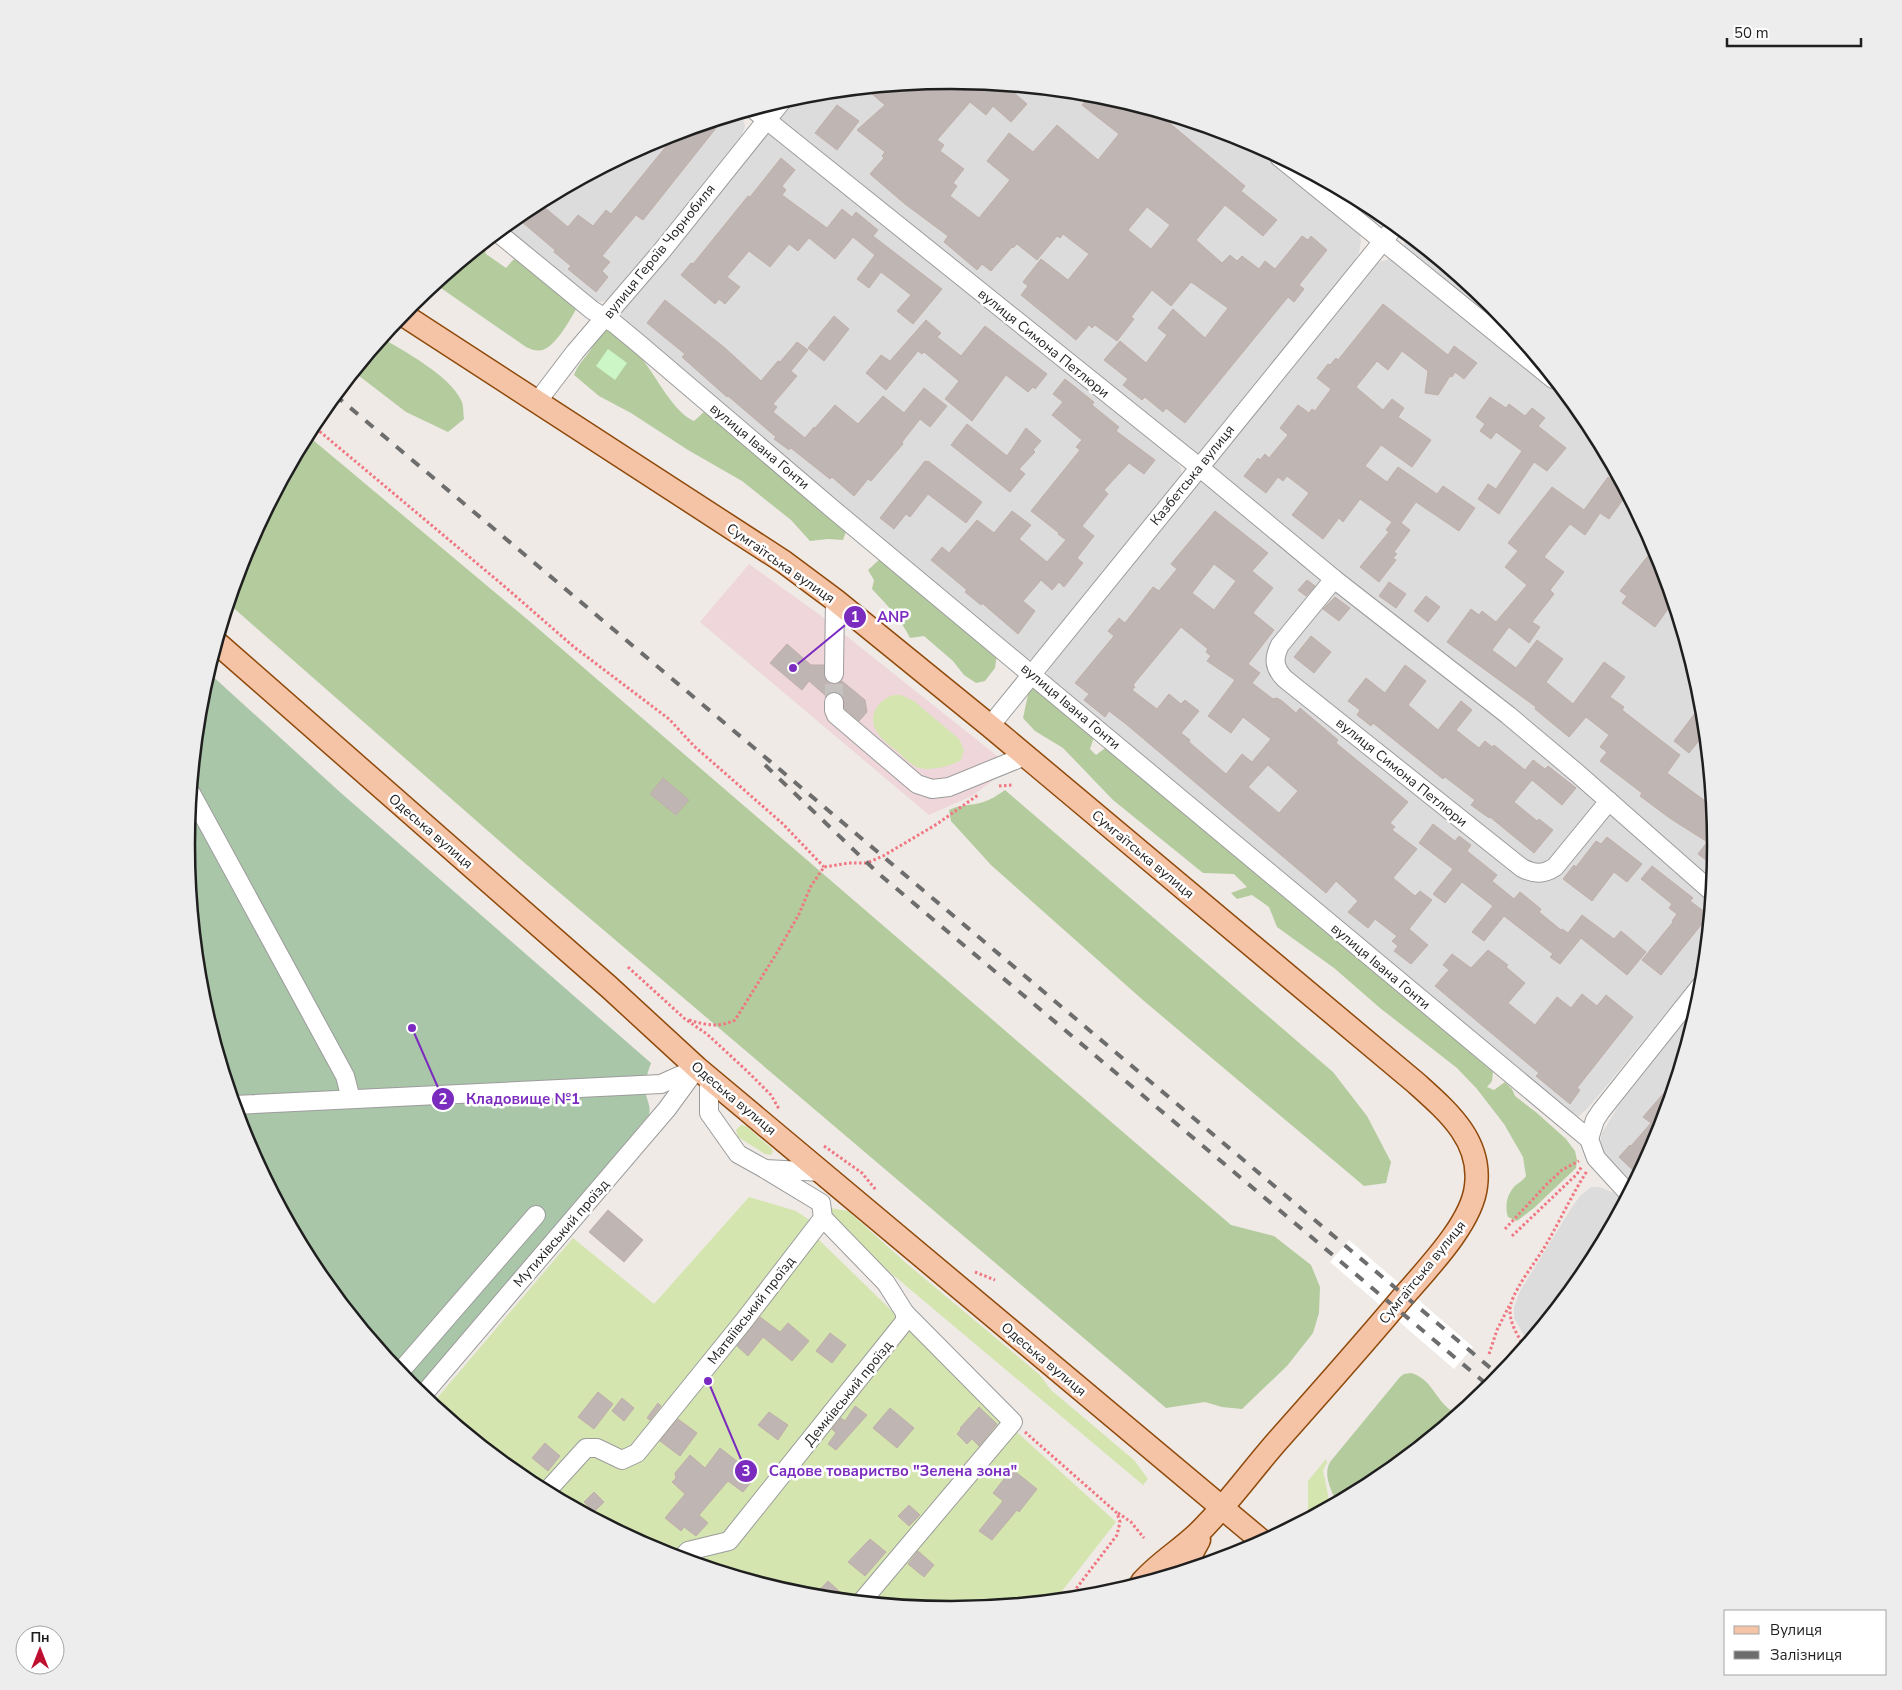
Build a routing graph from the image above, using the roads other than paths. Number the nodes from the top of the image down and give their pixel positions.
1 (760, 115) edge
2 (1302, 176) edge
3 (1392, 231) edge
4 (503, 236) edge
5 (1383, 242) junction
6 (408, 318) edge
7 (605, 318) junction
8 (1534, 364) edge
9 (537, 402) junction
10 (1199, 467) junction
11 (1334, 578) junction
12 (835, 600) junction
13 (222, 647) edge
14 (1032, 673) junction
15 (834, 674) tunnel mouth
16 (834, 702) tunnel mouth
17 (990, 726) junction
18 (1025, 756) junction
19 (196, 802) edge
20 (1609, 802) junction
21 (1706, 886) edge
22 (1692, 996) edge
23 (703, 1073) junction
24 (351, 1099) junction
25 (241, 1104) edge
26 (1589, 1139) junction
27 (765, 1169) junction
28 (822, 1172) junction
29 (1624, 1189) edge
30 (536, 1215) dead end
31 (823, 1218) junction
32 (905, 1317) junction
33 (404, 1367) edge
34 (427, 1390) edge
35 (551, 1486) edge
36 (1222, 1506) junction
37 (1206, 1526) junction
38 (1257, 1536) edge
39 (686, 1553) edge
40 (1186, 1564) edge
41 (1152, 1574) edge
42 (866, 1596) edge

1 - 7 street, вулиця Героїв Чорнобиля
1 - 10 street, вулиця Симона Петлюри
2 - 5 street
3 - 5 street, Казбетська вулиця
4 - 7 street, вулиця Івана Гонти
5 - 8 street
5 - 10 street, Казбетська вулиця
6 - 9 main road, Сумгаїтська вулиця
7 - 9 street, вулиця Героїв Чорнобиля
7 - 14 street, вулиця Івана Гонти
9 - 12 main road, Сумгаїтська вулиця
10 - 11 street, вулиця Симона Петлюри
10 - 14 street, Казбетська вулиця
11 - 20 street, вулиця Симона Петлюри
11 - 20 street, вулиця Симона Петлюри
12 - 15 street
12 - 17 main road, Сумгаїтська вулиця
13 - 23 main road, Одеська вулиця
14 - 17 street, Казбетська вулиця
14 - 26 street, вулиця Івана Гонти
16 - 18 street
17 - 18 main road, Сумгаїтська вулиця
18 - 36 main road, Сумгаїтська вулиця
19 - 24 street
20 - 21 street, вулиця Симона Петлюри
22 - 26 street
23 - 24 street
23 - 27 street
23 - 28 main road, Одеська вулиця
23 - 34 street, Мутихівський проїзд
24 - 25 street
26 - 29 street, вулиця Івана Гонти
27 - 28 street
27 - 31 street
28 - 36 main road, Одеська вулиця
30 - 33 street
31 - 32 street
31 - 35 street, Матвіївський проїзд
32 - 39 street, Демківський проїзд
32 - 42 street
36 - 37 main road, Сумгаїтська вулиця
36 - 38 main road, Одеська вулиця
37 - 40 main road, Сумгаїтська вулиця
37 - 41 main road, Сумгаїтська вулиця

